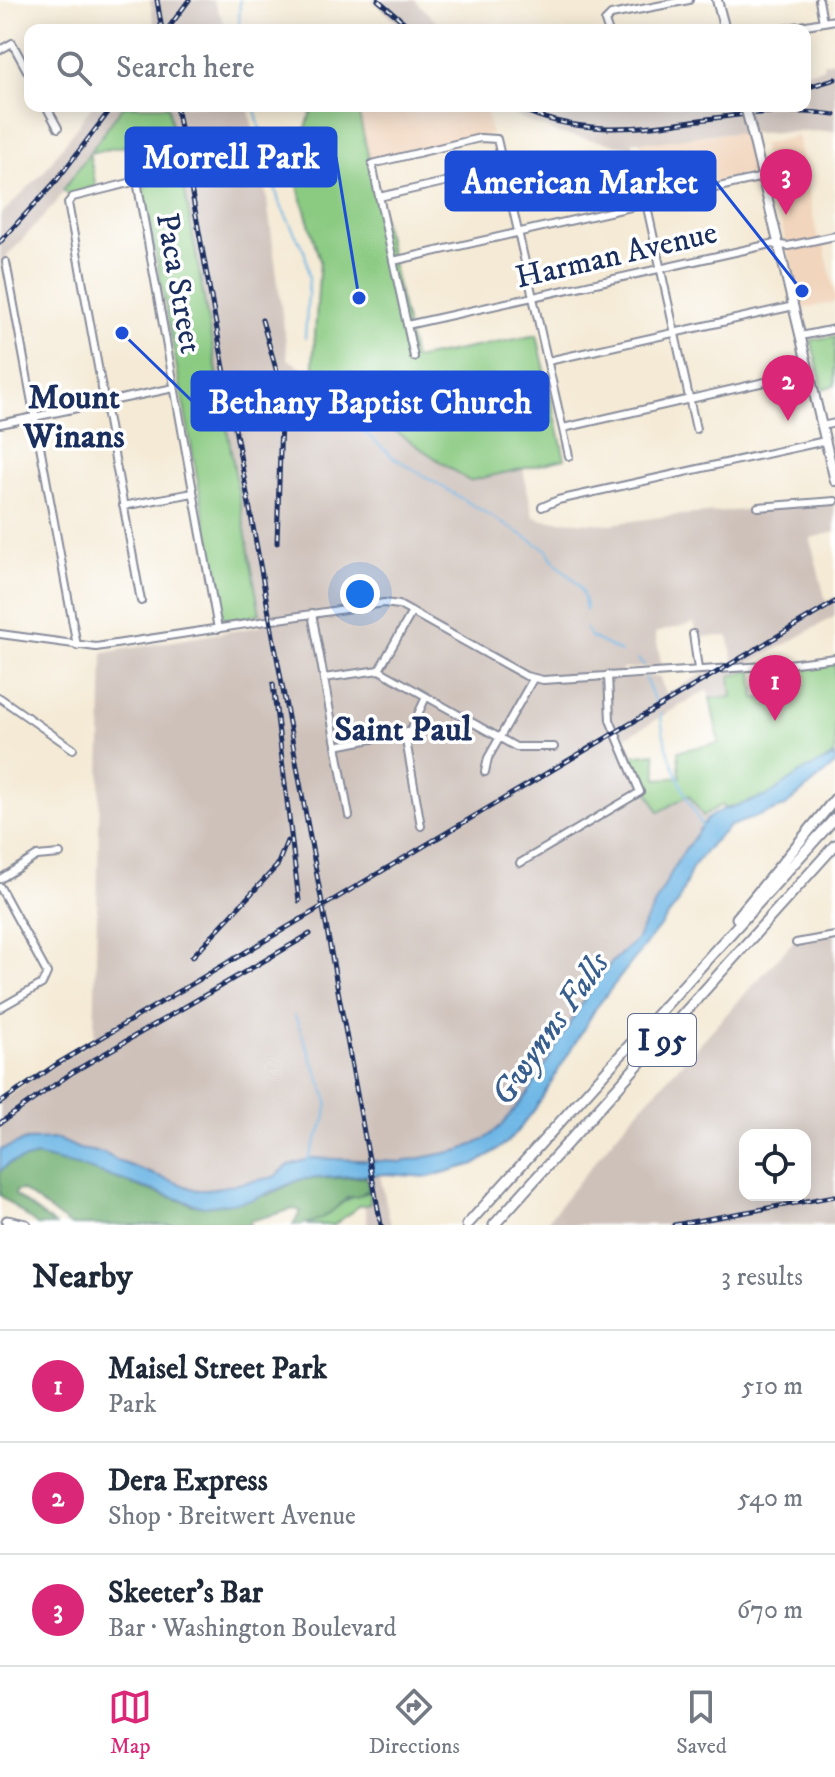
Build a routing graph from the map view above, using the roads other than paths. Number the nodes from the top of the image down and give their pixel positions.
1 (689, 0) edge
2 (717, 0) edge
3 (819, 0) edge
4 (835, 20) edge
5 (823, 22) junction
6 (607, 24) edge
7 (723, 24) edge
8 (811, 24) edge
9 (0, 50) edge
10 (24, 65) edge
11 (49, 112) edge
12 (747, 112) edge
13 (58, 128) dead end
14 (505, 168) junction
15 (639, 171) dead end
16 (169, 173) dead end
17 (763, 177) junction
18 (137, 181) junction
19 (379, 197) junction
20 (647, 204) junction
21 (519, 232) junction
22 (835, 236) edge
23 (779, 244) junction
24 (393, 261) junction
25 (6, 262) dead end
26 (661, 268) junction
27 (534, 297) junction
28 (794, 306) junction
29 (407, 325) junction
30 (835, 329) edge
31 (675, 333) junction
32 (801, 336) junction
33 (414, 357) dead end
34 (548, 361) junction
35 (809, 372) junction
36 (174, 388) junction
37 (690, 399) junction
38 (104, 402) junction
39 (35, 417) junction
40 (835, 423) edge
41 (0, 424) edge
42 (822, 426) junction
43 (563, 428) junction
44 (696, 429) dead end
45 (825, 441) junction
46 (569, 456) dead end
47 (835, 481) edge
48 (193, 493) junction
49 (835, 501) edge
50 (123, 506) junction
51 (542, 507) dead end
52 (758, 507) dead end
53 (141, 601) dead end
54 (412, 612) junction
55 (312, 613) junction
56 (0, 626) edge
57 (218, 629) junction
58 (693, 634) dead end
59 (1, 635) edge
60 (77, 646) junction
61 (835, 658) edge
62 (698, 669) junction
63 (379, 670) junction
64 (608, 675) junction
65 (324, 678) junction
66 (533, 679) junction
67 (426, 697) junction
68 (0, 698) edge
69 (407, 732) junction
70 (499, 738) junction
71 (336, 746) junction
72 (554, 747) dead end
73 (73, 749) dead end
74 (485, 772) dead end
75 (835, 799) edge
76 (349, 816) dead end
77 (835, 818) edge
78 (421, 826) dead end
79 (835, 845) edge
80 (60, 854) dead end
81 (520, 863) dead end
82 (0, 879) edge
83 (0, 887) edge
84 (835, 936) edge
85 (796, 943) dead end
86 (715, 950) junction
87 (0, 1008) edge
88 (7, 1220) edge
89 (26, 1225) edge
90 (467, 1225) edge
91 (494, 1225) edge

1 - 6 street
2 - 7 main road
3 - 5 street
4 - 5 street
5 - 8 street
9 - 10 street
11 - 13 street
12 - 17 main road, bridge
14 - 19 street
14 - 19 street
14 - 21 street
15 - 20 street
16 - 18 street
17 - 20 street
17 - 23 main road
18 - 36 street, Paca Street
18 - 38 street
19 - 24 street
20 - 21 street
20 - 26 street
21 - 24 street
21 - 27 street
22 - 23 street, Harman Avenue
23 - 26 street, Harman Avenue
23 - 28 main road
24 - 29 street
25 - 39 street
26 - 27 street, Harman Avenue
26 - 31 street
27 - 29 street, Harman Avenue
27 - 34 street
28 - 31 street
28 - 32 main road
29 - 33 street
30 - 32 street
31 - 34 street
31 - 37 street
32 - 35 main road
34 - 43 street
35 - 37 street
35 - 42 main road
36 - 38 street
36 - 48 street, Paca Street
37 - 43 street
37 - 44 street
38 - 39 street
38 - 50 street
39 - 41 street
39 - 60 street
40 - 42 street
42 - 45 main road
43 - 46 street
45 - 47 main road
45 - 51 street
48 - 50 street
48 - 57 street, Paca Street
49 - 52 street
50 - 53 street
54 - 55 street
54 - 63 street
54 - 66 street
55 - 57 street
55 - 65 street
56 - 59 street
57 - 60 street
58 - 62 street
59 - 60 street
61 - 62 street
62 - 64 street
63 - 65 street
63 - 67 street
64 - 66 street
64 - 81 street
65 - 71 street
66 - 70 street
67 - 69 street
67 - 70 street
68 - 73 street
69 - 71 street
69 - 78 street
70 - 72 street
70 - 74 street
71 - 76 street
75 - 86 highway
77 - 86 highway, I 95
79 - 91 highway, I 95
80 - 82 street
83 - 87 street
84 - 85 street
86 - 90 highway, I 95
88 - 89 highway

